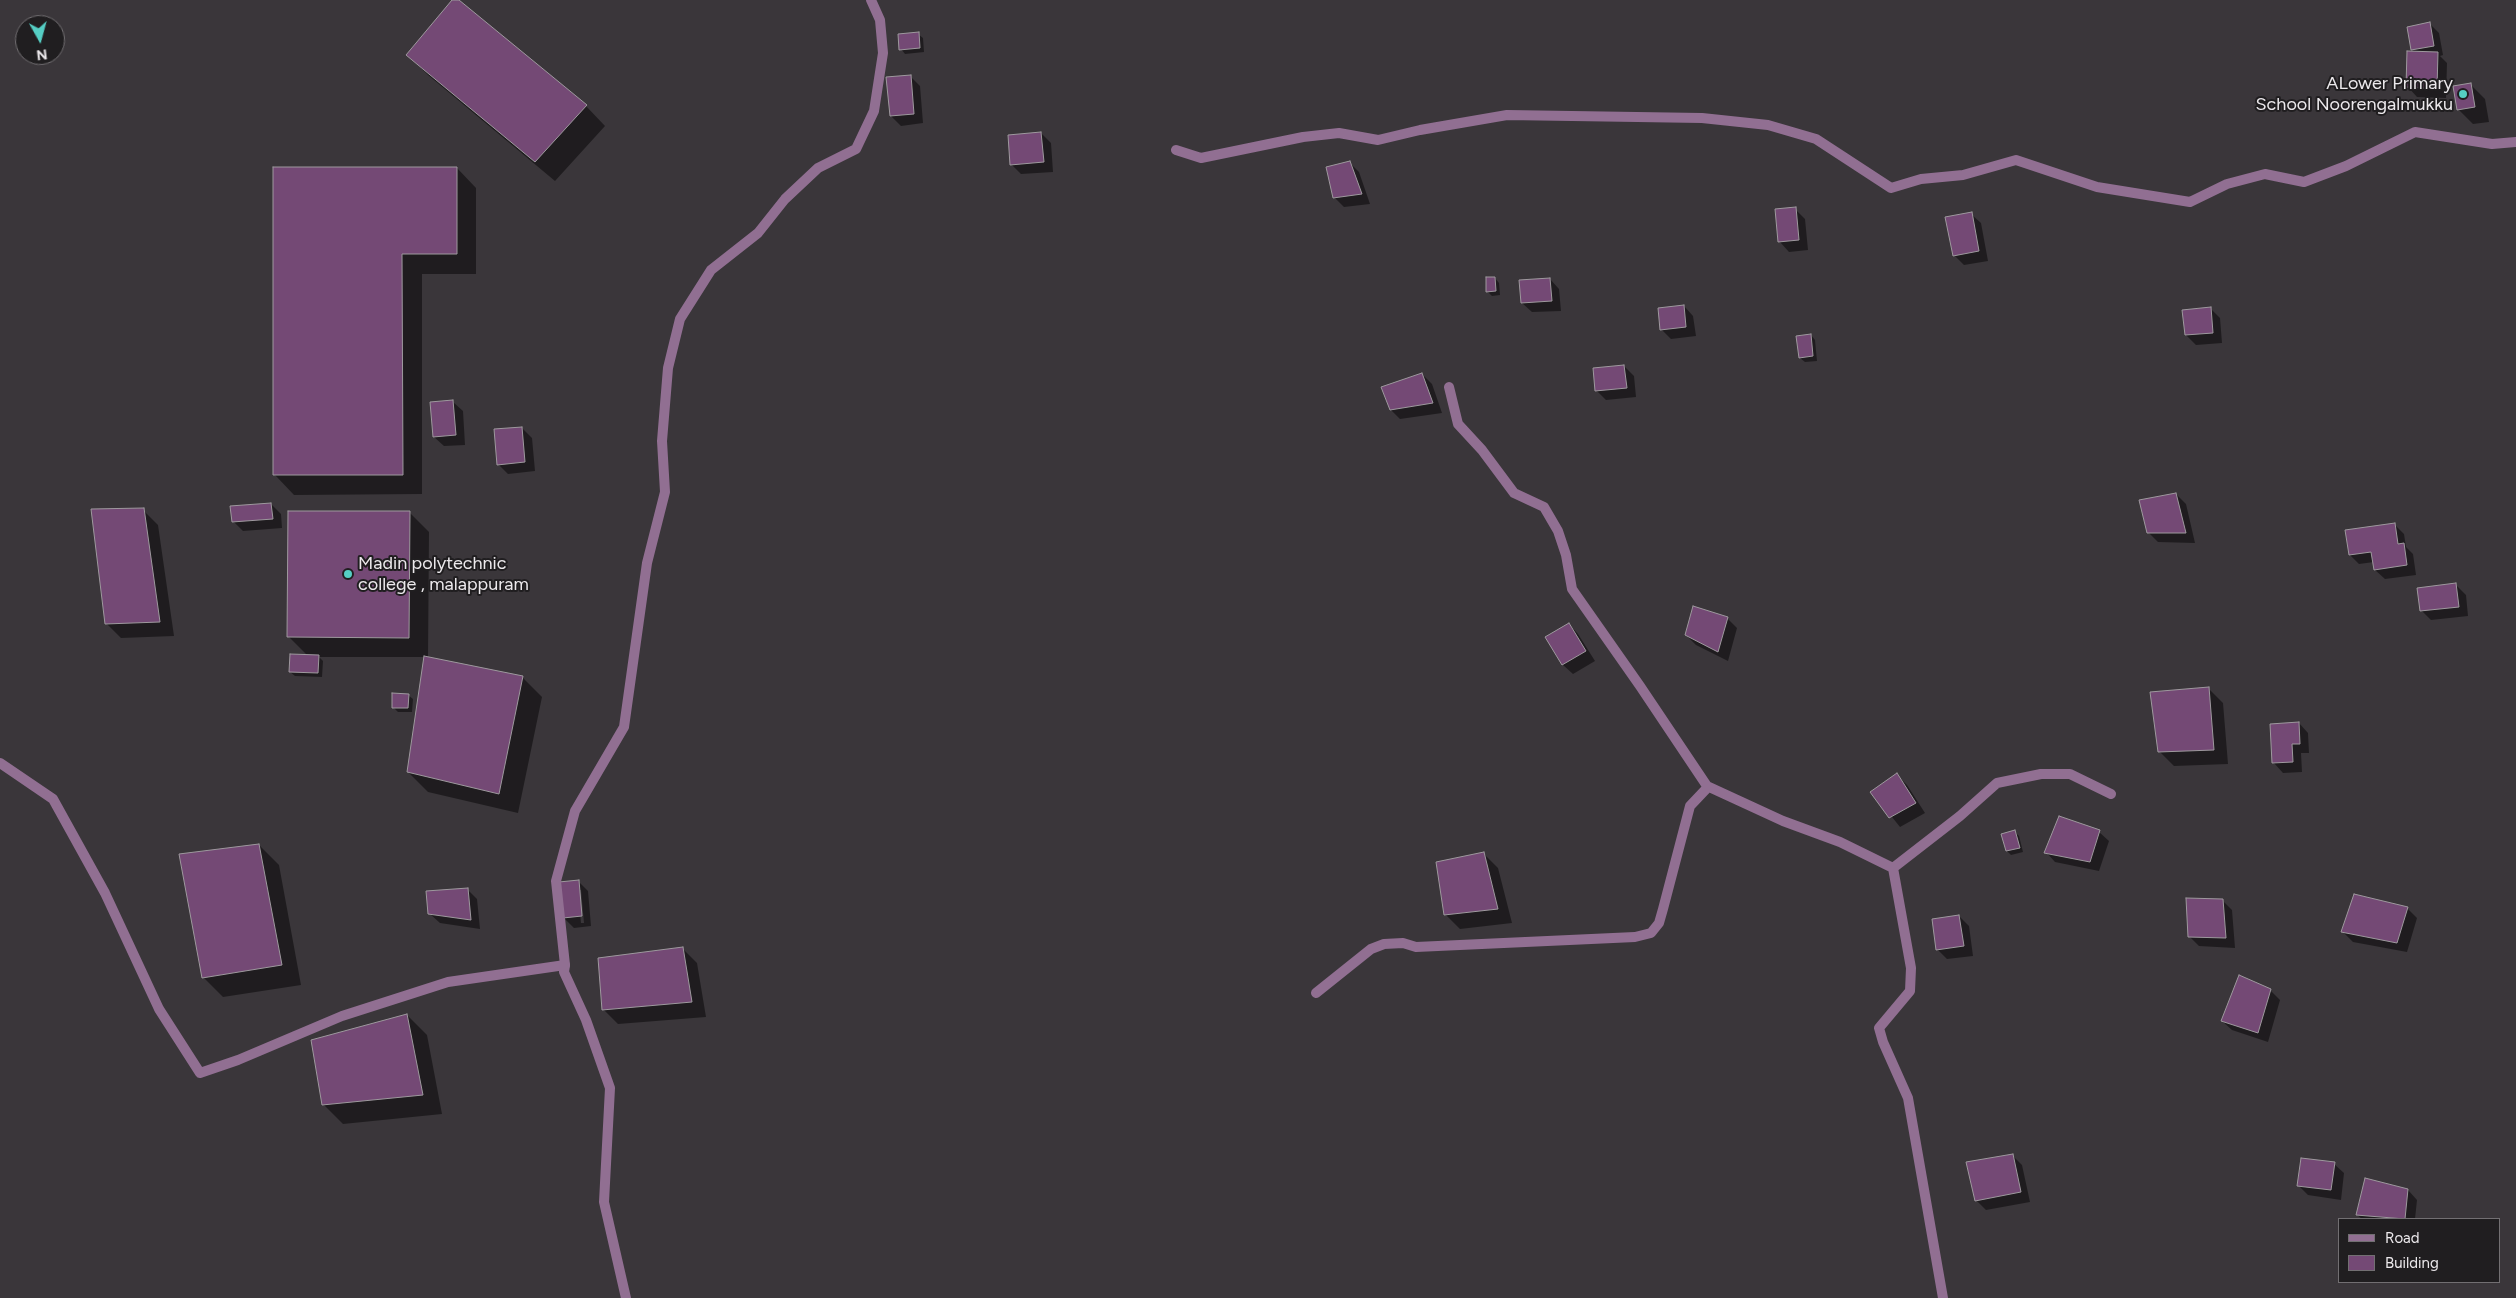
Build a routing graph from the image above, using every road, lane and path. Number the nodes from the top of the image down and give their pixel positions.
1 (871, 0) edge
2 (2516, 142) edge
3 (1176, 150) dead end
4 (1448, 387) dead end
5 (0, 763) edge
6 (1708, 787) junction
7 (2111, 794) dead end
8 (1893, 868) junction
9 (565, 965) junction
10 (1316, 993) dead end
11 (626, 1298) edge
12 (1943, 1298) edge

1 - 9 street
2 - 3 street
4 - 6 street
5 - 9 street
6 - 8 street
6 - 10 street
7 - 8 street
8 - 12 street
9 - 11 street

